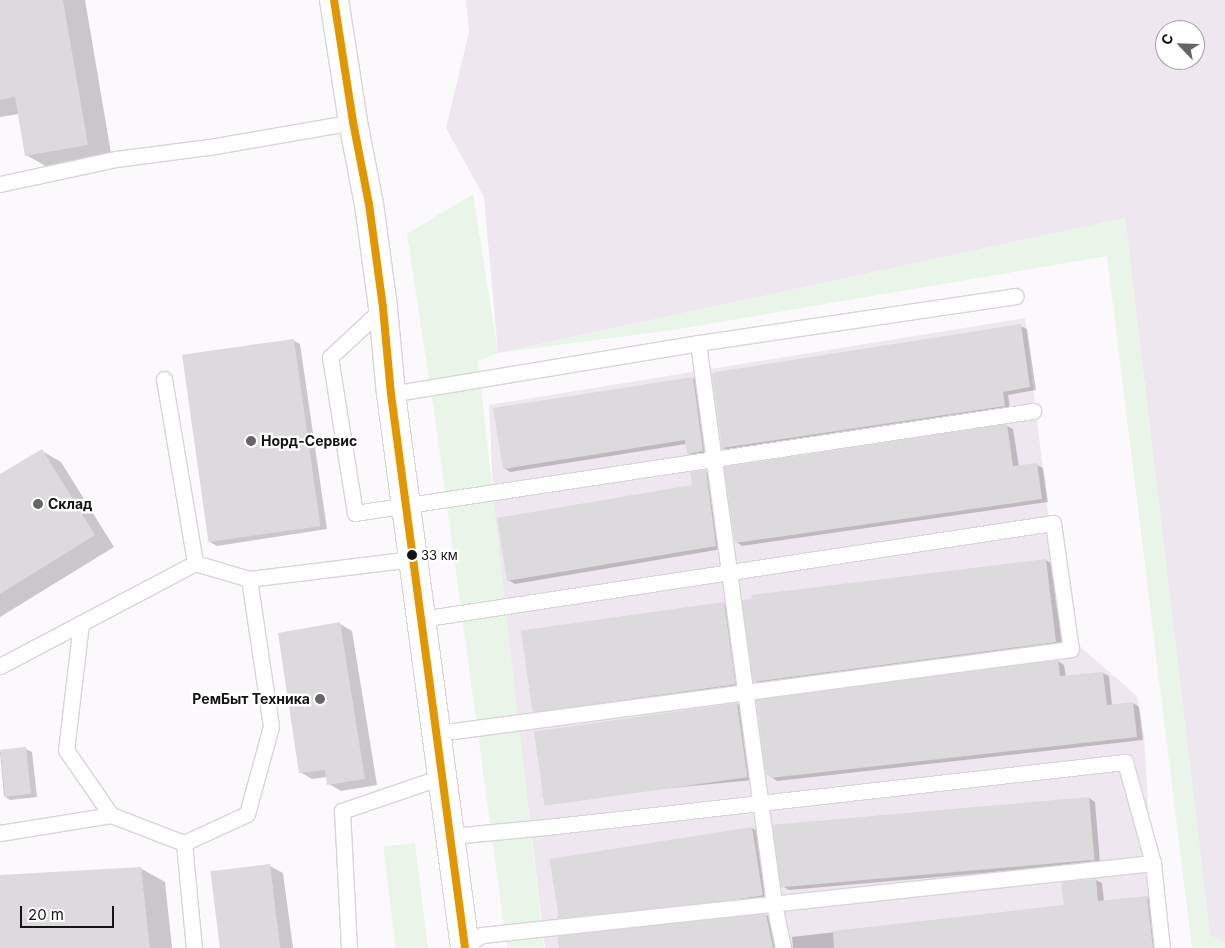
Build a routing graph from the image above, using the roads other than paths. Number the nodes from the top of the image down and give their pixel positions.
1 (334, 0) edge
2 (353, 122) junction
3 (0, 184) edge
4 (1016, 296) dead end
5 (383, 308) junction
6 (698, 343) junction
7 (164, 379) dead end
8 (392, 394) junction
9 (1033, 412) dead end
10 (714, 460) junction
11 (408, 505) junction
12 (413, 559) junction
13 (195, 563) junction
14 (730, 573) junction
15 (249, 579) junction
16 (421, 619) junction
17 (81, 623) junction
18 (0, 666) edge
19 (746, 692) junction
20 (437, 731) junction
21 (444, 776) junction
22 (761, 803) junction
23 (111, 815) junction
24 (0, 833) edge
25 (452, 836) junction
26 (184, 843) junction
27 (1153, 863) junction
28 (774, 904) junction
29 (465, 946) edge
30 (194, 948) edge
31 (349, 948) edge
32 (783, 948) edge
33 (1162, 948) edge

1 - 2 main road
2 - 3 lane
2 - 5 main road
4 - 6 lane
5 - 8 main road
5 - 11 lane
6 - 8 lane
6 - 10 lane
7 - 13 lane
8 - 11 main road
9 - 10 lane
10 - 11 lane
10 - 14 lane
11 - 12 main road
12 - 15 lane
12 - 16 main road
13 - 15 lane
13 - 17 lane
14 - 16 lane
14 - 19 lane
14 - 19 lane
15 - 26 lane
16 - 20 main road
17 - 18 lane
17 - 23 lane
19 - 20 lane
19 - 22 lane
20 - 21 main road
21 - 25 main road
21 - 31 lane
22 - 25 lane
22 - 27 lane
22 - 28 lane
23 - 24 lane
23 - 26 lane
25 - 29 main road
26 - 30 lane
27 - 28 lane
27 - 33 lane
28 - 29 lane
28 - 32 lane

